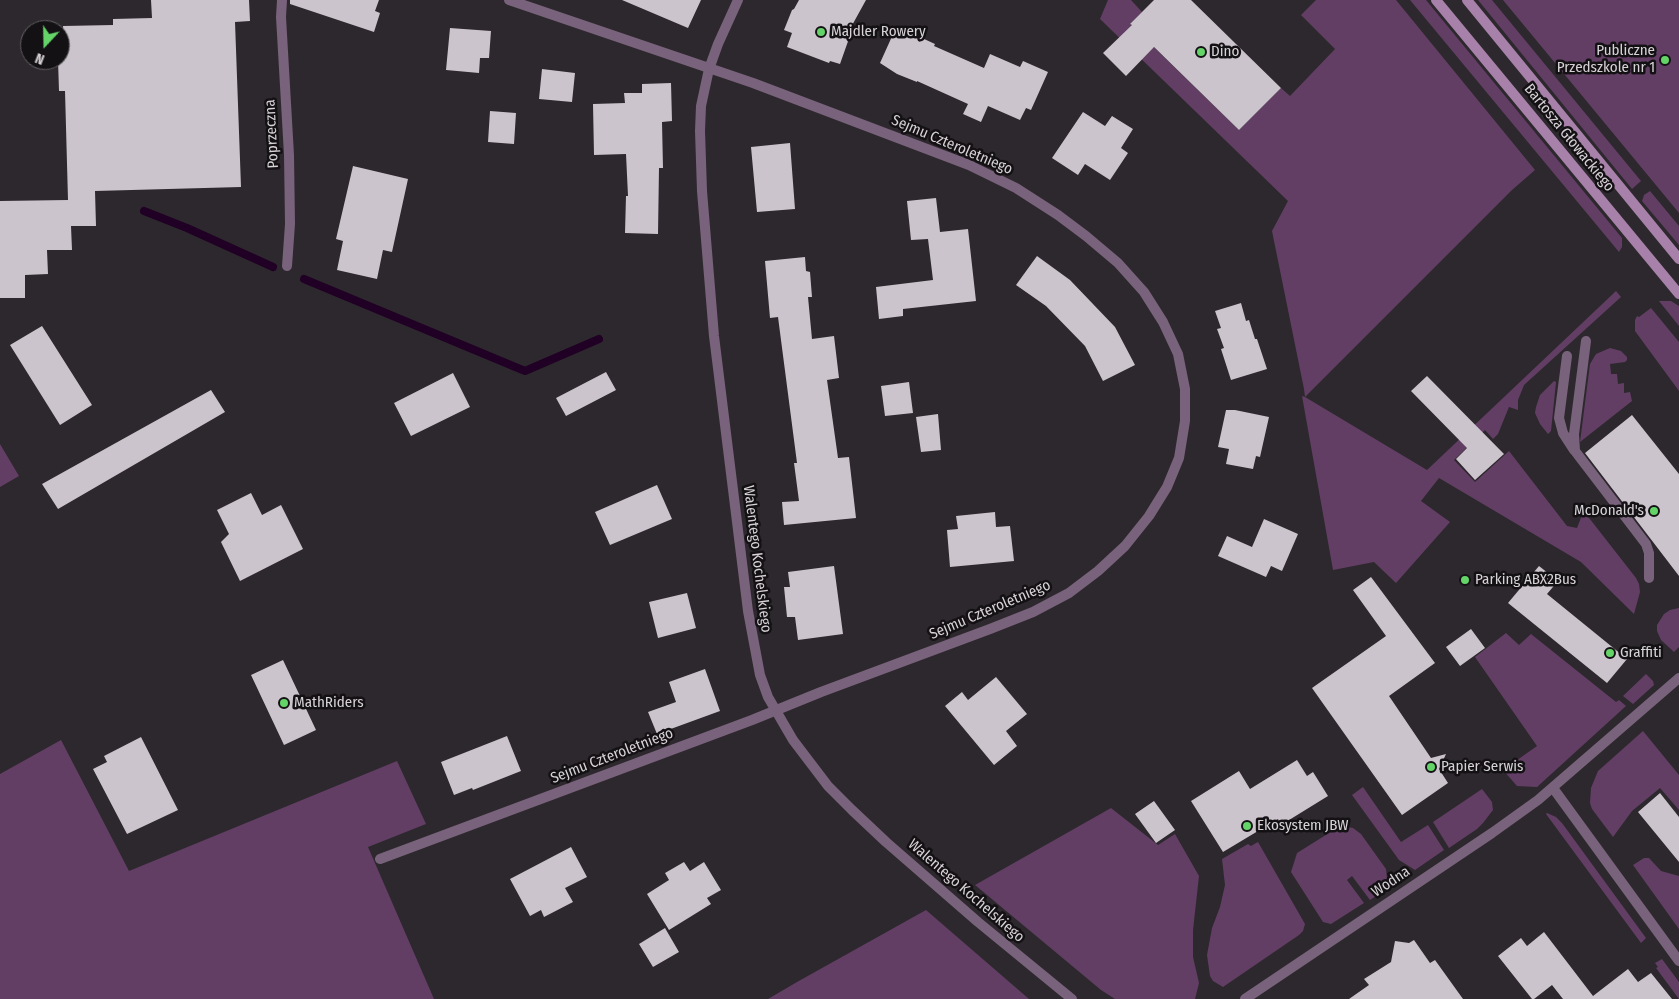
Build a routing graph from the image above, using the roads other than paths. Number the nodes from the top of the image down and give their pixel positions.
1 (282, 0) edge
2 (509, 0) edge
3 (738, 0) edge
4 (1436, 0) edge
5 (1467, 0) edge
6 (709, 69) junction
7 (1679, 259) edge
8 (287, 266) dead end
9 (1679, 294) edge
10 (1586, 341) dead end
11 (1567, 356) dead end
12 (1575, 451) junction
13 (1649, 578) dead end
14 (1679, 678) edge
15 (776, 710) junction
16 (1553, 788) junction
17 (380, 859) dead end
18 (1679, 961) edge
19 (1072, 999) edge
20 (1245, 999) edge

1 - 8 street, Poprzeczna
2 - 6 street
3 - 6 street, Walentego Kochelskiego
4 - 9 street, Bartosza Głowackiego
5 - 7 street, Bartosza Głowackiego
6 - 15 street, Walentego Kochelskiego
6 - 15 street, Sejmu Czteroletniego
10 - 12 street
11 - 12 street
12 - 13 street
14 - 16 street, Wodna
15 - 17 street, Sejmu Czteroletniego
15 - 19 street, Walentego Kochelskiego
16 - 18 street
16 - 20 street, Wodna

